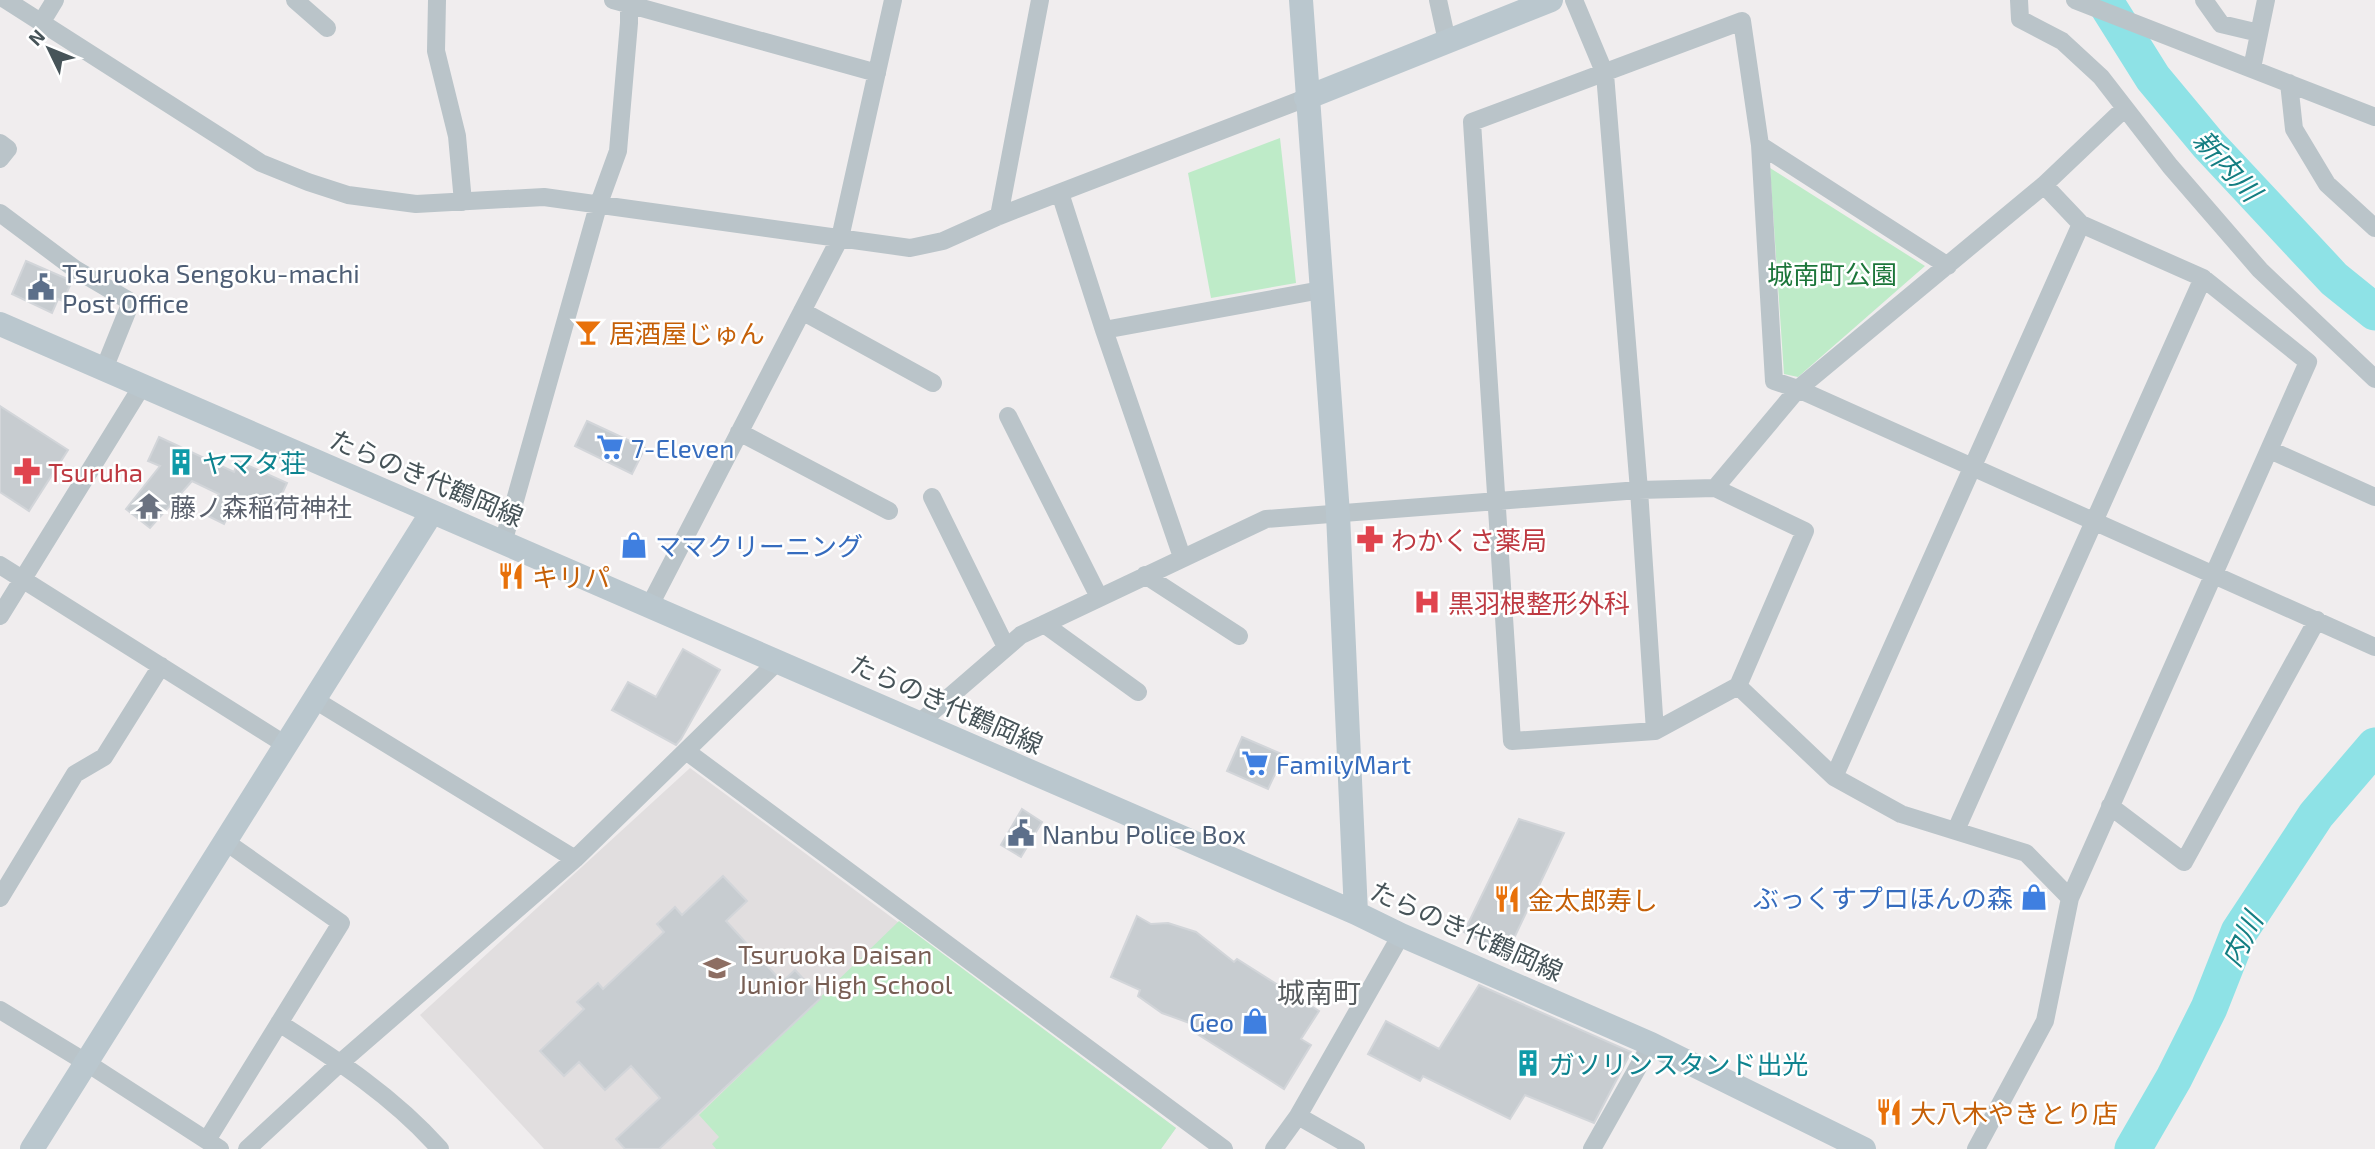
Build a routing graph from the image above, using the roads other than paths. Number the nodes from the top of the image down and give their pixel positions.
1 (6, 0) edge
2 (55, 0) edge
3 (295, 0) edge
4 (438, 0) edge
5 (893, 0) edge
6 (1040, 0) edge
7 (1301, 0) edge
8 (1438, 0) edge
9 (1551, 0) edge
10 (1574, 0) edge
11 (2019, 0) edge
12 (2075, 0) edge
13 (2204, 0) edge
14 (2266, 0) edge
15 (623, 1) edge
16 (41, 23) junction
17 (327, 28) dead end
18 (2259, 33) junction
19 (1447, 41) junction
20 (2252, 68) junction
21 (877, 74) junction
22 (1605, 74) junction
23 (2289, 83) junction
24 (1306, 98) junction
25 (2125, 108) junction
26 (2375, 117) edge
27 (0, 143) edge
28 (1760, 145) junction
29 (0, 159) edge
30 (2044, 185) junction
31 (1060, 193) junction
32 (463, 202) junction
33 (598, 206) junction
34 (0, 214) edge
35 (999, 216) junction
36 (2081, 224) junction
37 (2375, 228) edge
38 (840, 238) junction
39 (1948, 266) junction
40 (2203, 278) junction
41 (1321, 290) junction
42 (802, 311) junction
43 (0, 324) edge
44 (1104, 330) junction
45 (104, 369) junction
46 (2375, 379) edge
47 (933, 383) dead end
48 (142, 386) junction
49 (1798, 389) junction
50 (1008, 416) dead end
51 (739, 432) junction
52 (2270, 450) junction
53 (1972, 467) junction
54 (1715, 488) junction
55 (1639, 490) junction
56 (932, 497) dead end
57 (2375, 497) edge
58 (1497, 502) junction
59 (889, 511) dead end
60 (432, 512) junction
61 (1338, 514) junction
62 (2094, 521) junction
63 (503, 542) junction
64 (1182, 557) junction
65 (0, 565) edge
66 (1145, 575) junction
67 (2215, 575) junction
68 (24, 579) junction
69 (1099, 597) junction
70 (650, 606) junction
71 (0, 616) edge
72 (2317, 620) junction
73 (1044, 624) junction
74 (1239, 636) dead end
75 (1006, 647) junction
76 (2375, 647) edge
77 (778, 661) junction
78 (162, 666) junction
79 (1738, 686) junction
80 (1138, 692) dead end
81 (315, 700) junction
82 (918, 724) junction
83 (1655, 731) junction
84 (286, 745) junction
85 (686, 751) junction
86 (1834, 777) junction
87 (2109, 806) junction
88 (1956, 830) junction
89 (226, 842) junction
90 (575, 859) junction
91 (0, 898) edge
92 (2070, 898) junction
93 (1356, 913) junction
94 (1401, 935) junction
95 (0, 1010) edge
96 (279, 1023) junction
97 (1650, 1044) junction
98 (87, 1063) junction
99 (340, 1063) junction
100 (1298, 1116) junction
101 (214, 1145) edge
102 (32, 1149) edge
103 (247, 1149) edge
104 (440, 1149) edge
105 (1224, 1149) edge
106 (1274, 1149) edge
107 (1356, 1149) edge
108 (1592, 1149) edge
109 (1864, 1149) edge
110 (1976, 1149) edge

1 - 16 street
2 - 16 street
3 - 17 street
4 - 32 street
5 - 21 street
6 - 35 street
7 - 24 main road
8 - 19 street
9 - 19 main road
10 - 22 street
11 - 25 street
12 - 20 street
13 - 18 street
14 - 18 street
15 - 21 street
15 - 33 street
16 - 32 street
18 - 20 street
19 - 24 main road
20 - 23 street
21 - 38 street
22 - 28 street
22 - 55 street
22 - 58 street
23 - 26 street
23 - 37 street
24 - 31 street
24 - 41 main road
25 - 30 street
25 - 46 street
27 - 29 street
28 - 39 street
28 - 49 street
30 - 36 street
30 - 39 street
31 - 35 street
31 - 44 street
32 - 33 street
33 - 38 street
33 - 63 street
34 - 45 street
35 - 38 street
36 - 40 street
36 - 53 street
38 - 42 street
39 - 49 street
40 - 52 street
40 - 62 street
41 - 44 street
41 - 61 main road
42 - 47 street
42 - 51 street
43 - 45 main road, たらのき代鶴岡線
44 - 64 street
45 - 48 main road, たらのき代鶴岡線
48 - 60 main road, たらのき代鶴岡線
48 - 68 street
49 - 53 street
49 - 54 street
50 - 69 street
51 - 59 street
51 - 70 street
52 - 57 street
52 - 67 street
53 - 62 street
53 - 86 street
54 - 55 street
54 - 79 street
55 - 58 street
55 - 83 street
56 - 75 street
58 - 61 street
58 - 83 street
60 - 63 main road, たらのき代鶴岡線
60 - 81 main road
61 - 64 street
61 - 93 main road
62 - 67 street
62 - 88 street
63 - 70 main road, たらのき代鶴岡線
64 - 66 street
65 - 68 street
66 - 69 street
66 - 74 street
67 - 72 street
67 - 87 street
68 - 71 street
68 - 78 street
69 - 73 street
70 - 77 main road, たらのき代鶴岡線
72 - 76 street
72 - 87 street
73 - 75 street
73 - 80 street
75 - 82 street
77 - 82 main road, たらのき代鶴岡線
77 - 85 street
78 - 84 street
78 - 91 street
79 - 83 street
79 - 86 street
81 - 84 main road
81 - 90 street
82 - 93 main road, たらのき代鶴岡線
84 - 89 main road
85 - 90 street
85 - 105 street
86 - 88 street
87 - 92 street
88 - 92 street
89 - 96 street
89 - 98 main road
90 - 99 street
92 - 110 street
93 - 94 main road, たらのき代鶴岡線
94 - 97 main road, たらのき代鶴岡線
94 - 100 street
95 - 98 street
96 - 99 street
96 - 101 street
97 - 108 street
97 - 109 main road, たらのき代鶴岡線
98 - 101 street
98 - 102 main road
99 - 103 street
99 - 104 street
100 - 106 street
100 - 107 street

